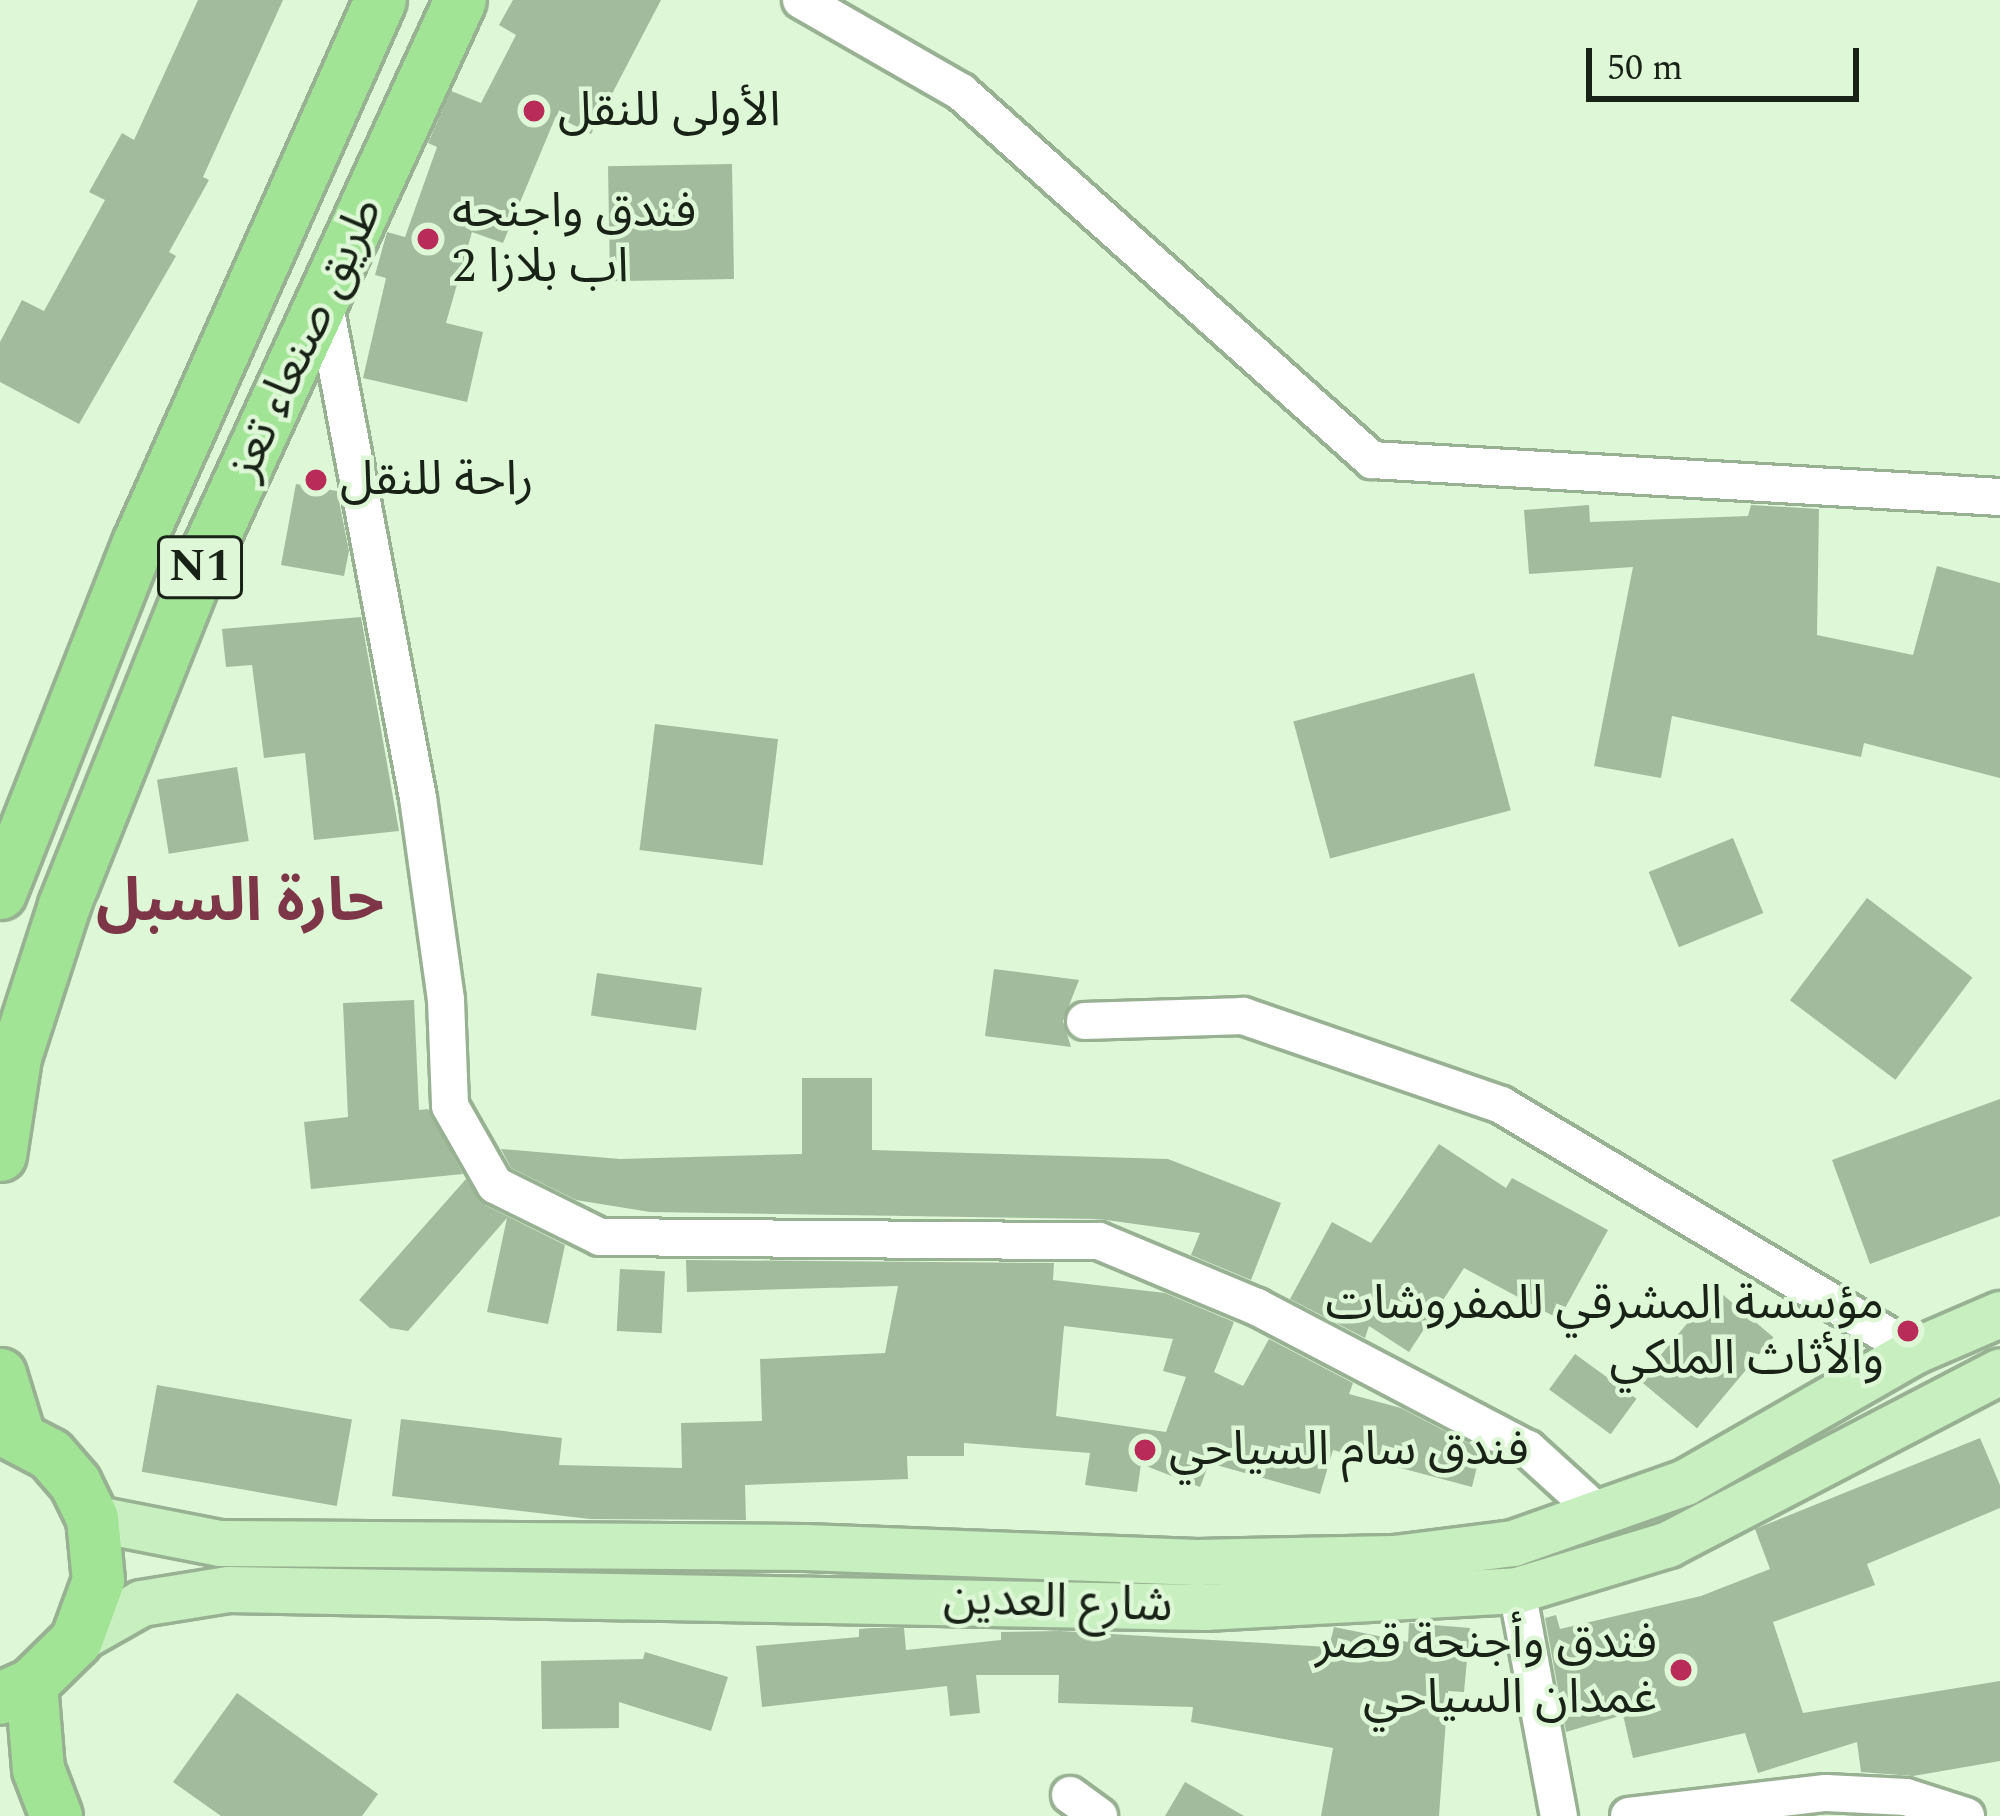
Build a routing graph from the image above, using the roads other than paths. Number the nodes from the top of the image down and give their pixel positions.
1 (380, 0) edge
2 (460, 0) edge
3 (801, 0) edge
4 (324, 300) junction
5 (2000, 497) edge
6 (10, 841) edge
7 (0, 893) edge
8 (1084, 1021) dead end
9 (0, 1155) edge
10 (2000, 1314) edge
11 (1914, 1351) junction
12 (0, 1374) edge
13 (1992, 1382) edge
14 (9, 1431) edge
15 (1595, 1510) junction
16 (92, 1518) junction
17 (1517, 1590) junction
18 (76, 1640) junction
19 (16, 1691) edge
20 (56, 1816) edge
21 (1559, 1816) edge
22 (1629, 1816) edge
23 (1966, 1816) edge

1 - 6 highway, طريق صنعاء تعز / N1
2 - 4 highway, طريق صنعاء تعز / N1
3 - 5 street
4 - 9 highway, طريق صنعاء تعز / N1
4 - 15 street
6 - 7 highway, طريق صنعاء تعز / N1
8 - 11 street
10 - 11 main road, شارع العدين
11 - 15 main road, شارع العدين
12 - 14 highway
13 - 17 main road, شارع العدين
14 - 16 highway
15 - 16 main road, شارع العدين
16 - 18 highway
17 - 18 main road, شارع العدين
17 - 21 street
18 - 19 highway
19 - 20 highway
22 - 23 street

